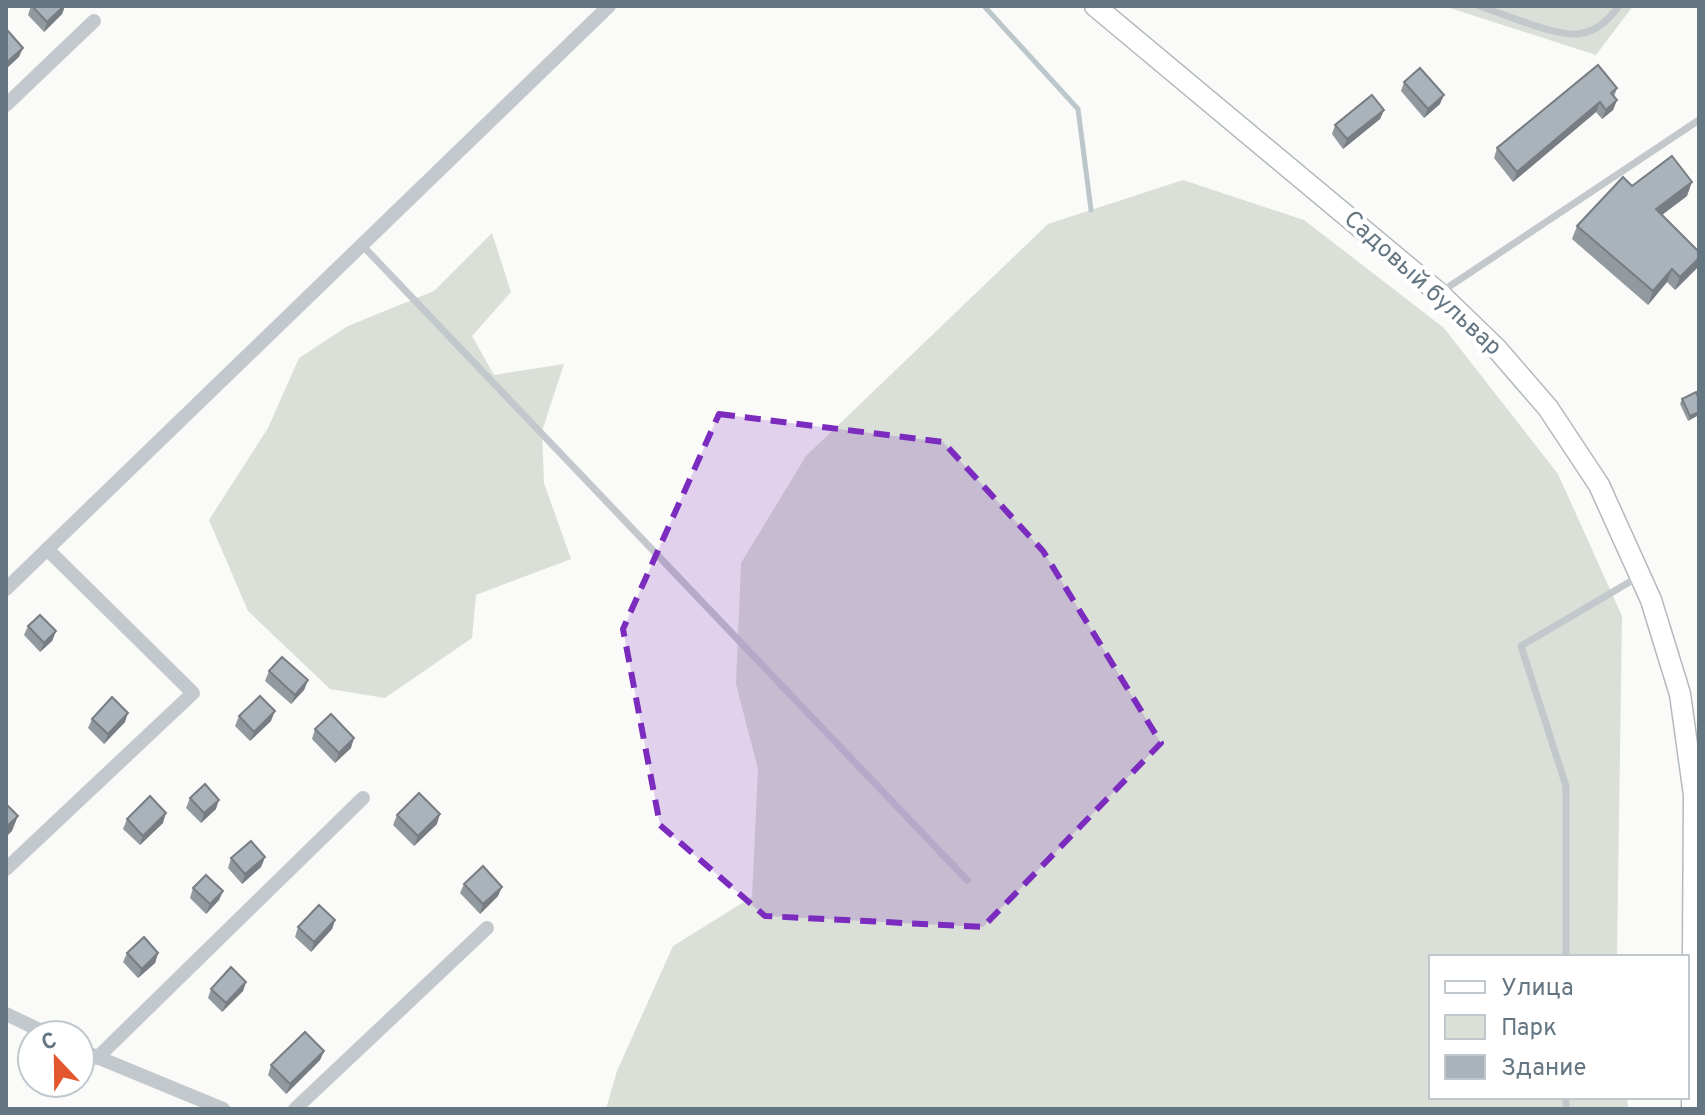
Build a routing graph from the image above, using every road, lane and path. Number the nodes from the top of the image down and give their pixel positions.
1 (609, 6) edge
2 (1095, 6) edge
3 (1479, 6) edge
4 (1617, 6) edge
5 (94, 21) dead end
6 (6, 105) edge
7 (1699, 120) edge
8 (362, 245) junction
9 (1439, 293) junction
10 (47, 549) junction
11 (1640, 576) junction
12 (6, 589) edge
13 (363, 798) dead end
14 (6, 869) edge
15 (967, 880) dead end
16 (487, 928) dead end
17 (1566, 955) edge
18 (97, 1058) joint
19 (223, 1109) edge
20 (295, 1109) edge
21 (1692, 1109) edge

1 - 8 street
2 - 9 street, Садовый бульвар
3 - 4 lane
5 - 6 street
7 - 9 lane
8 - 10 street
8 - 15 lane
9 - 11 street, Садовый бульвар
10 - 12 street
10 - 14 street
11 - 17 lane
11 - 21 street, Садовый бульвар
13 - 18 street
16 - 20 street
18 - 19 street

